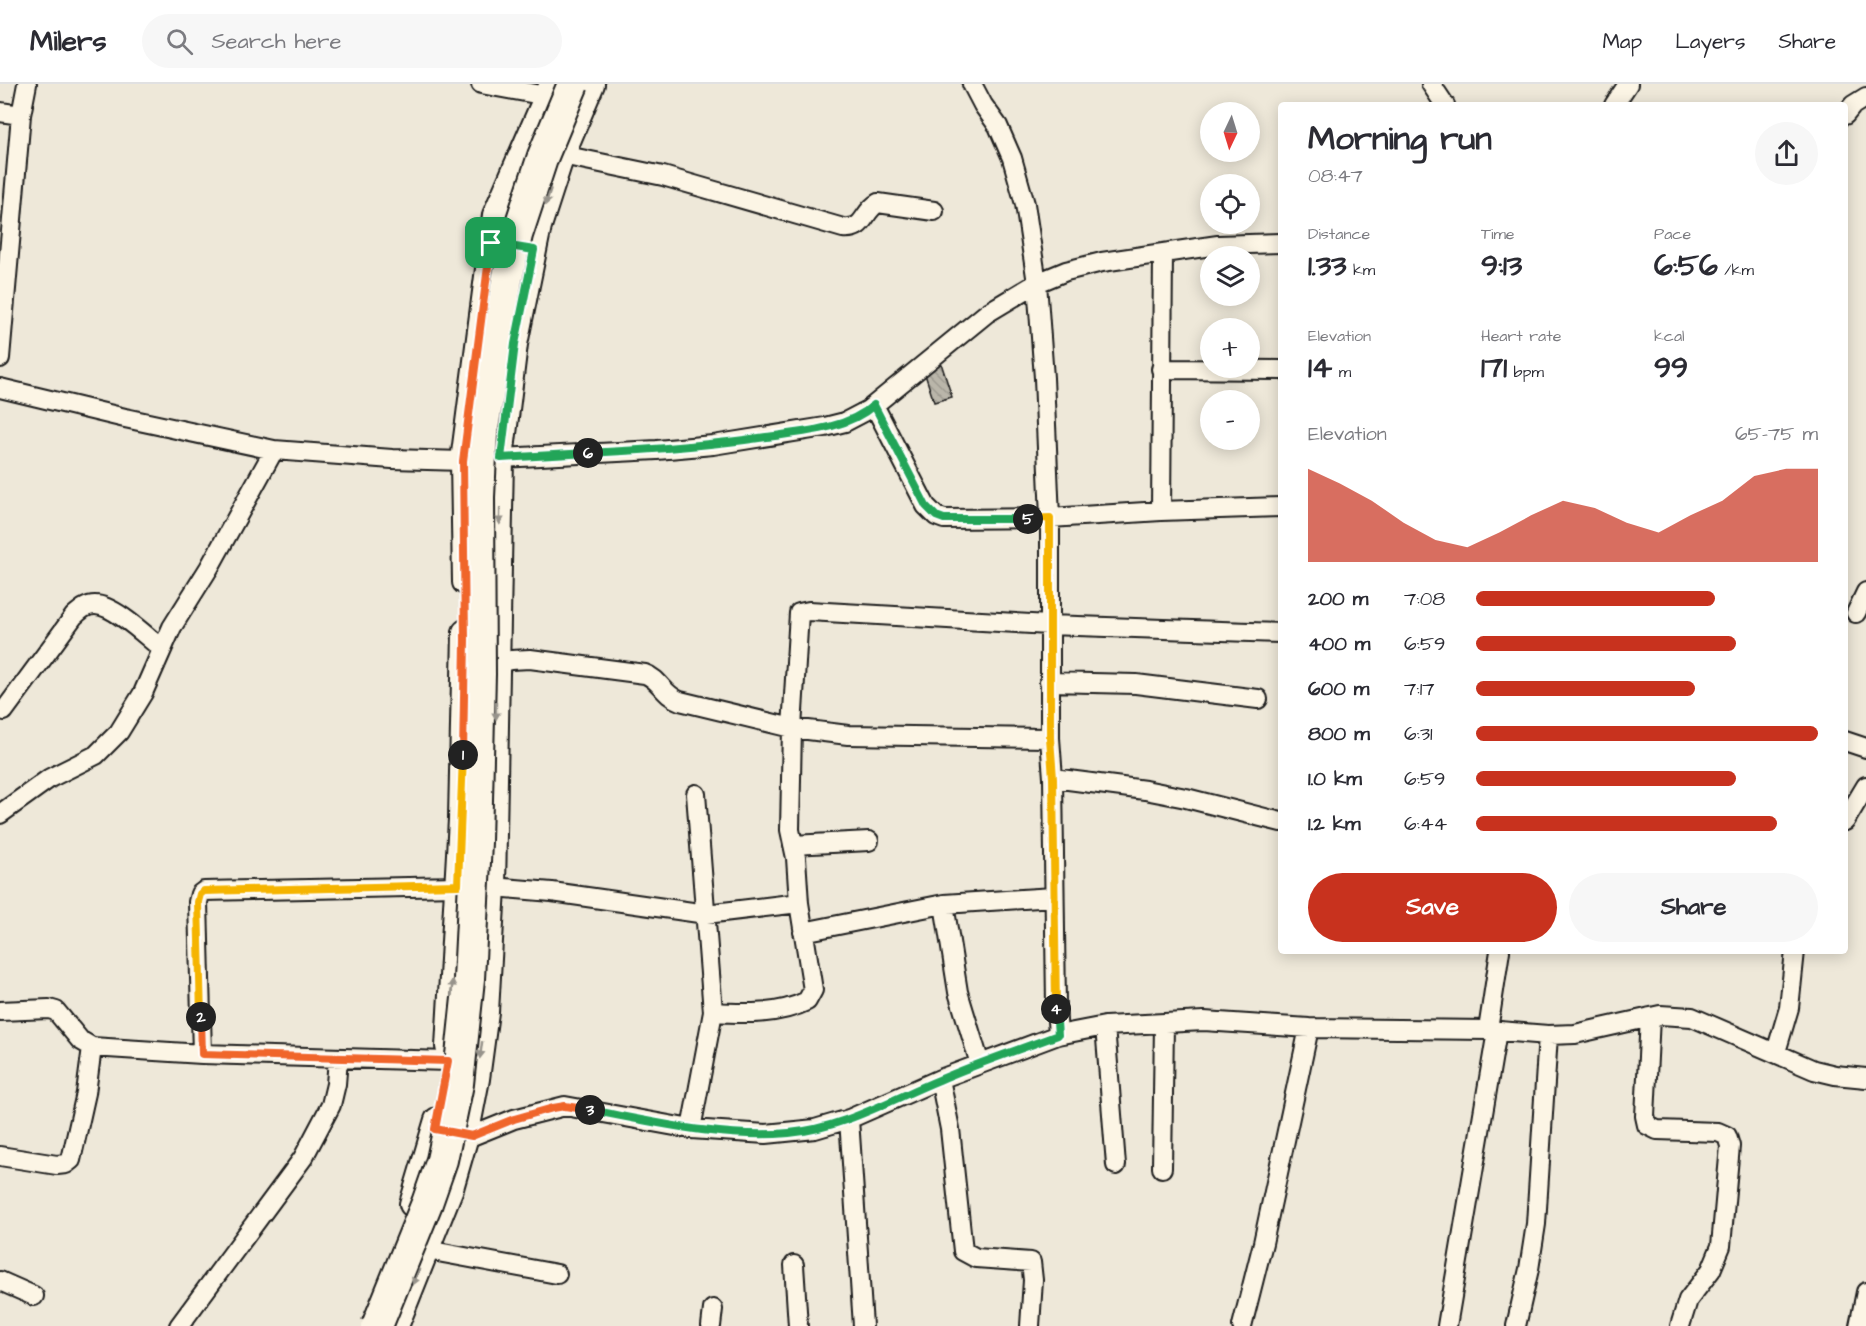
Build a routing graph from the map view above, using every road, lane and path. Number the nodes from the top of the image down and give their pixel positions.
1 (27, 84) edge
2 (481, 84) edge
3 (592, 84) edge
4 (972, 84) edge
5 (1628, 84) edge
6 (1434, 86) edge
7 (557, 88) edge
8 (1866, 97) edge
9 (1443, 102) edge
10 (1616, 102) edge
11 (1848, 111) edge
12 (0, 112) edge
13 (21, 115) junction
14 (562, 155) junction
15 (934, 211) dead end
16 (491, 243) junction
17 (1278, 243) edge
18 (534, 250) junction
19 (1163, 253) junction
20 (1037, 283) junction
21 (0, 357) edge
22 (1161, 369) junction
23 (1278, 370) edge
24 (0, 388) edge
25 (874, 405) junction
26 (274, 450) junction
27 (501, 458) junction
28 (463, 461) junction
29 (1278, 507) edge
30 (1161, 511) junction
31 (1050, 518) junction
32 (1866, 592) edge
33 (1856, 612) edge
34 (1049, 625) junction
35 (1278, 633) edge
36 (162, 648) junction
37 (497, 663) junction
38 (1049, 681) junction
39 (1258, 699) dead end
40 (4, 711) dead end
41 (792, 728) junction
42 (1050, 738) junction
43 (1848, 742) edge
44 (1866, 748) edge
45 (1053, 778) junction
46 (1866, 786) edge
47 (696, 794) dead end
48 (0, 814) edge
49 (1848, 816) edge
50 (1278, 821) edge
51 (869, 841) dead end
52 (793, 844) junction
53 (458, 885) junction
54 (493, 887) junction
55 (1054, 897) junction
56 (799, 903) junction
57 (944, 904) junction
58 (706, 914) junction
59 (803, 932) junction
60 (1500, 954) edge
61 (1795, 954) edge
62 (0, 1011) edge
63 (713, 1012) junction
64 (1650, 1017) junction
65 (1164, 1023) junction
66 (1105, 1026) junction
67 (1309, 1028) junction
68 (1493, 1031) junction
69 (1058, 1035) junction
70 (1548, 1035) junction
71 (92, 1047) junction
72 (1776, 1052) junction
73 (202, 1054) junction
74 (338, 1059) junction
75 (448, 1061) junction
76 (980, 1064) junction
77 (1866, 1078) edge
78 (940, 1079) junction
79 (849, 1119) junction
80 (435, 1129) junction
81 (691, 1129) junction
82 (466, 1136) junction
83 (0, 1156) edge
84 (1116, 1166) dead end
85 (1162, 1168) dead end
86 (400, 1238) junction
87 (427, 1250) junction
88 (794, 1265) dead end
89 (557, 1274) dead end
90 (0, 1281) edge
91 (1866, 1292) edge
92 (34, 1296) dead end
93 (179, 1326) edge
94 (363, 1326) edge
95 (377, 1326) edge
96 (396, 1326) edge
97 (798, 1326) edge
98 (863, 1326) edge
99 (1030, 1326) edge
100 (1242, 1326) edge
101 (1447, 1326) edge
102 (1516, 1326) edge
103 (1680, 1326) edge
104 (1859, 1326) edge

1 - 13 street
2 - 7 street
3 - 14 street
4 - 20 street
5 - 10 street
6 - 9 street
7 - 16 street
7 - 95 main road, bridge
8 - 11 street
12 - 13 street
13 - 21 street
14 - 15 street
14 -> 18 street
16 - 18 street
16 - 28 street
17 - 19 street
18 - 27 street
19 - 20 street
19 - 22 street
20 - 25 street
20 - 31 street
22 - 23 street
22 - 30 street
24 - 26 street
25 - 27 street
25 - 31 street
26 - 28 street
26 - 36 street
27 -> 37 street
28 - 53 street
29 - 30 street
30 - 31 street
31 - 34 street
32 - 33 street
34 - 35 street
34 - 38 street
34 - 41 street
36 - 40 street
36 - 48 street
37 - 41 street
37 -> 54 street
38 - 39 street
38 - 42 street
41 - 42 street
41 - 52 street
42 - 45 street
43 - 44 street
45 - 50 street
45 - 55 street
46 - 49 street
47 - 58 street
51 - 52 street
52 - 56 street
53 - 73 street
75 -> 53 street
54 - 58 street
54 -> 82 street
55 - 57 street
55 - 69 street
56 - 58 street
56 - 59 street
57 - 59 street
57 - 76 street
58 - 63 street
59 - 63 street
60 - 68 street
61 - 72 street
62 - 71 street
63 - 81 street
64 - 70 street
64 - 72 street
64 - 103 street
65 - 66 street
65 - 67 street
65 - 85 street
66 - 69 street
66 - 84 street
67 - 68 street
67 - 100 street
68 - 70 street
68 - 101 street
69 - 76 street
70 - 102 street
71 - 73 street
71 - 83 street
72 - 77 street
73 - 74 street
74 - 75 street
74 - 93 street
75 - 80 street
76 - 78 street
78 - 79 street
78 - 99 street
79 - 81 street
79 - 98 street
80 - 82 street
80 - 86 street
81 - 82 street
82 - 87 street
86 - 87 street
86 - 94 street
87 - 89 street
87 -> 96 street
88 - 97 street
90 - 92 street
91 - 104 street

